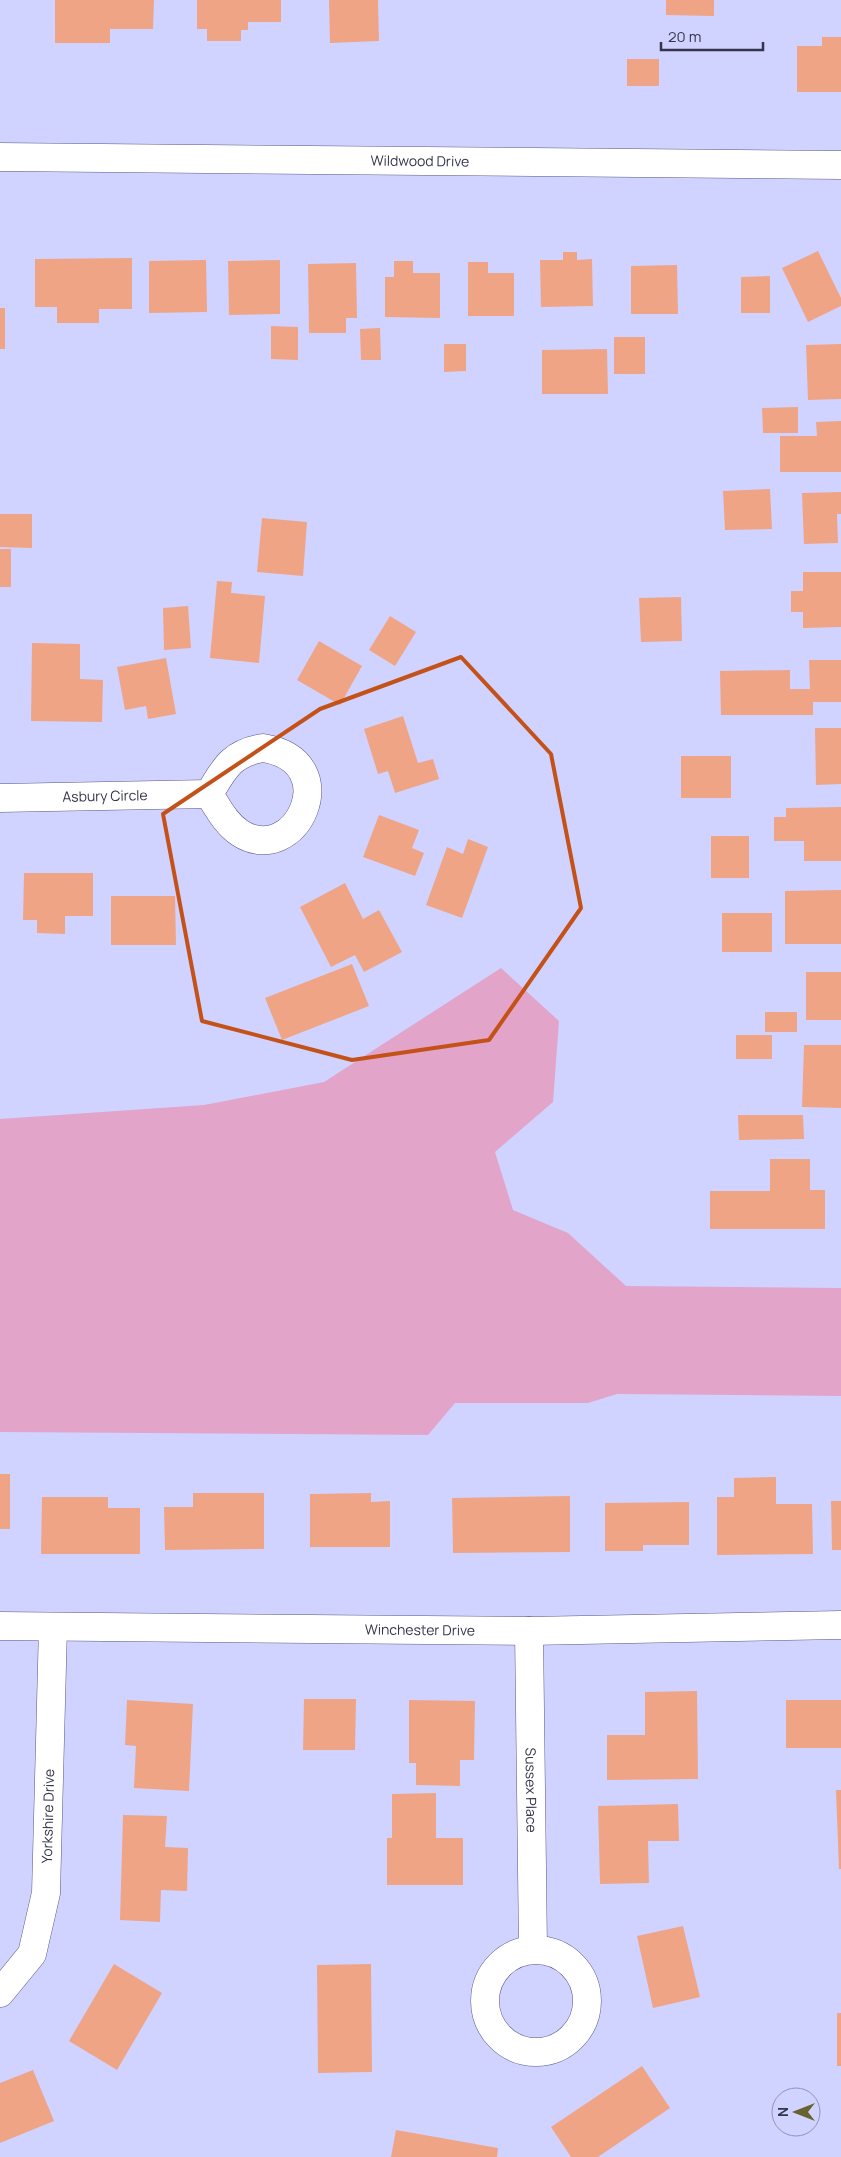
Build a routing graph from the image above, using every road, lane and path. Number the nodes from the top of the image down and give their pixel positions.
1 (0, 157) edge
2 (841, 165) edge
3 (209, 794) dead end
4 (0, 798) edge
5 (841, 1625) edge
6 (0, 1626) edge
7 (53, 1627) junction
8 (529, 1631) junction
9 (533, 1949) dead end
10 (0, 1994) edge

1 - 2 street, Wildwood Drive
3 - 4 street, Asbury Circle
5 - 8 street, Winchester Drive
6 - 7 street, Winchester Drive
7 - 8 street, Winchester Drive
7 - 10 street, Yorkshire Drive
8 - 9 street, Sussex Place

